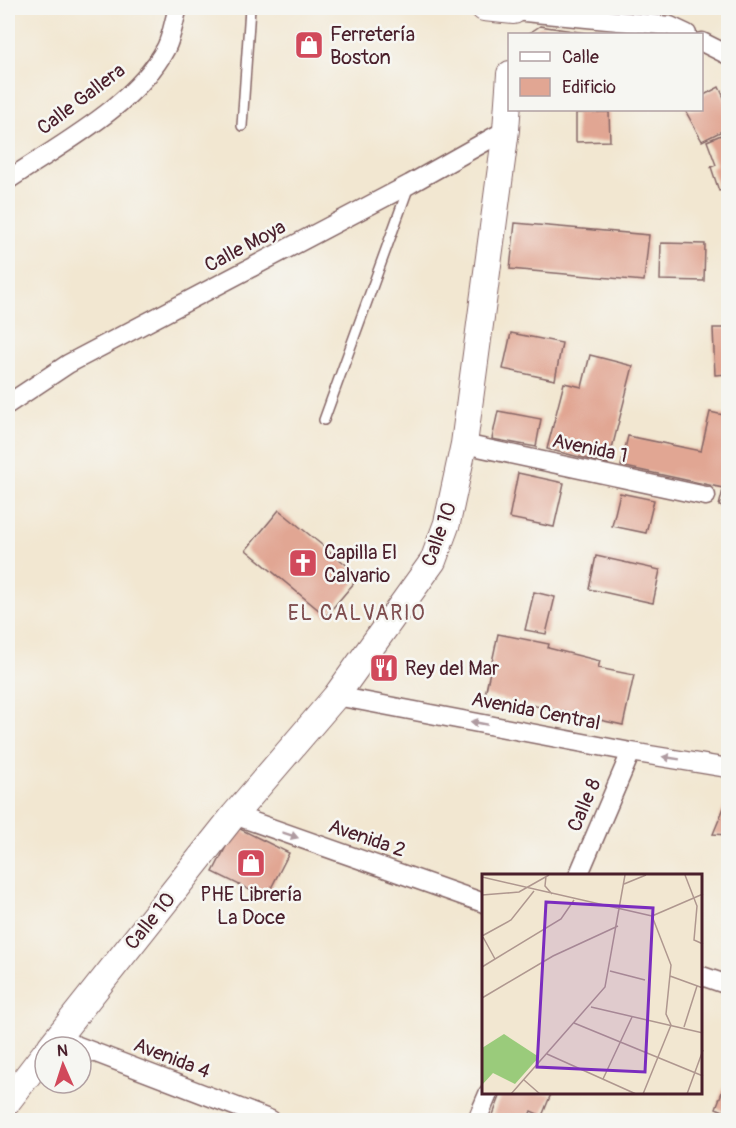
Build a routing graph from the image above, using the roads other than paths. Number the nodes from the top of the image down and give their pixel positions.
1 (178, 8) edge
2 (250, 8) edge
3 (484, 8) edge
4 (513, 18) edge
5 (685, 33) edge
6 (703, 42) edge
7 (729, 55) edge
8 (508, 102) edge
9 (242, 126) dead end
10 (506, 130) junction
11 (8, 180) edge
12 (410, 184) junction
13 (8, 404) edge
14 (324, 420) dead end
15 (465, 444) junction
16 (705, 496) dead end
17 (336, 696) junction
18 (631, 752) junction
19 (729, 768) edge
20 (234, 815) junction
21 (579, 874) edge
22 (482, 902) edge
23 (703, 976) edge
24 (729, 985) edge
25 (60, 1035) edge
26 (93, 1060) edge
27 (33, 1069) edge
28 (488, 1095) edge
29 (8, 1101) edge
30 (272, 1120) edge
31 (477, 1120) edge

1 - 11 street, Calle Gallera
2 - 9 lane
3 - 4 street
4 - 5 street
6 - 7 street
8 - 10 street, Calle 10
10 - 12 street, Calle Moya
10 - 15 street, Calle 10
12 - 13 street, Calle Moya
12 - 14 lane
15 - 16 street, Avenida 1
15 - 17 street, Calle 10
18 -> 17 street, Avenida Central
17 - 20 street, Calle 10
19 -> 18 street, Avenida Central
18 - 21 street, Calle 8
20 -> 22 street, Avenida 2
20 - 25 street, Calle 10
23 - 24 street
26 - 30 street, Avenida 4
27 - 29 street, Calle 10
28 - 31 street

